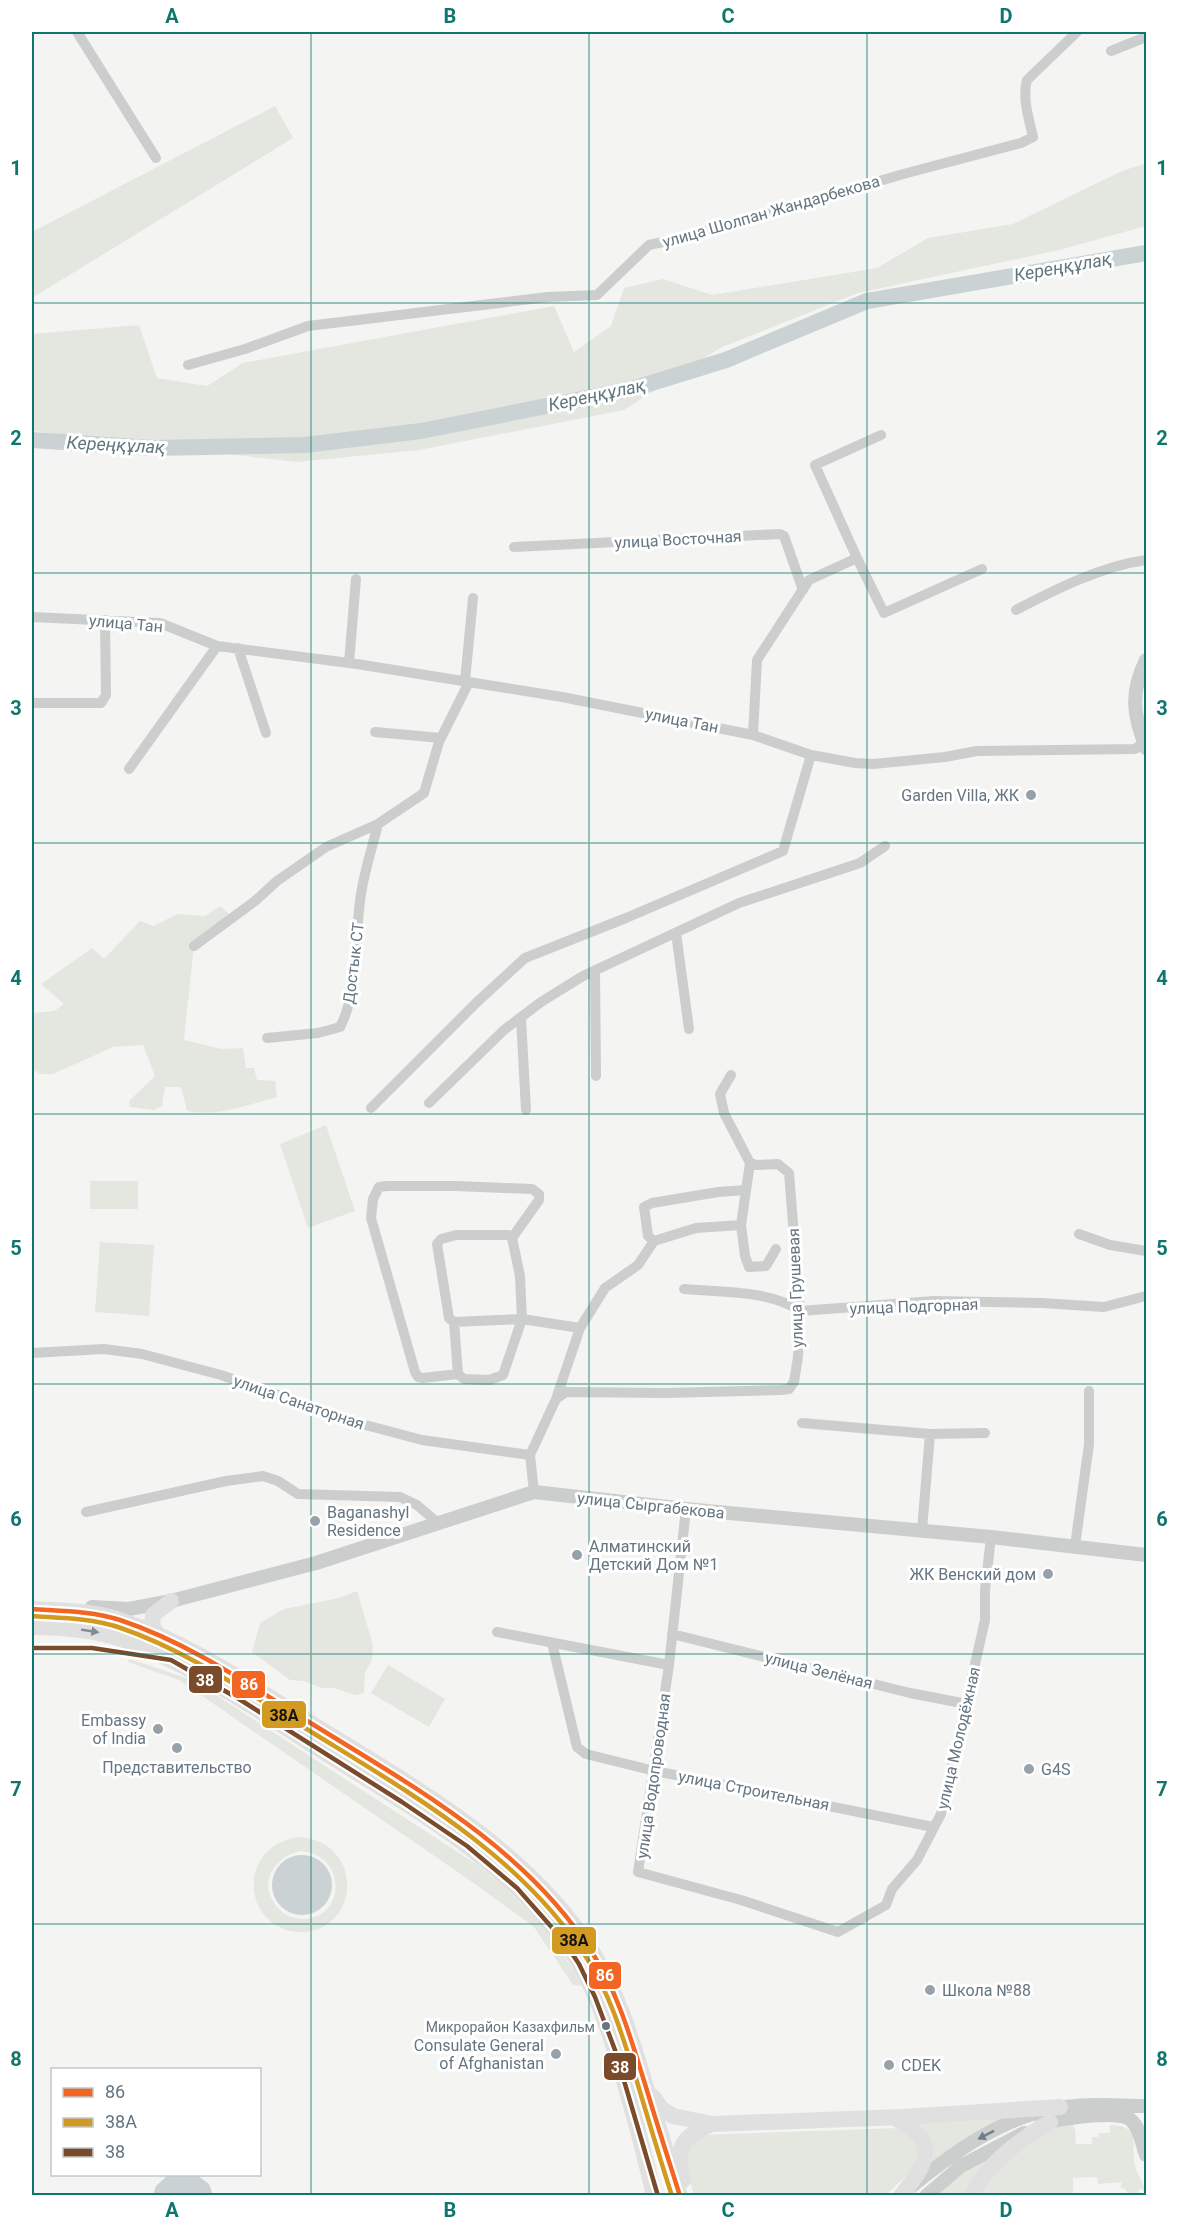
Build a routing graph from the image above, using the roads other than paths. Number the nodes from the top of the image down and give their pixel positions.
1 (77, 32) edge
2 (1077, 32) edge
3 (1146, 37) edge
4 (1111, 51) dead end
5 (156, 158) dead end
6 (188, 365) dead end
7 (881, 435) dead end
8 (514, 547) dead end
9 (857, 558) junction
10 (1146, 560) edge
11 (982, 569) dead end
12 (356, 579) dead end
13 (803, 590) junction
14 (473, 598) dead end
15 (1016, 610) dead end
16 (32, 616) edge
17 (105, 620) junction
18 (217, 646) junction
19 (238, 648) junction
20 (1146, 660) edge
21 (350, 663) junction
22 (467, 682) junction
23 (32, 703) edge
24 (375, 732) dead end
25 (266, 734) dead end
26 (753, 735) junction
27 (441, 738) junction
28 (1145, 745) edge
29 (811, 755) junction
30 (129, 769) dead end
31 (378, 824) junction
32 (885, 846) dead end
33 (676, 933) junction
34 (194, 946) dead end
35 (596, 970) junction
36 (521, 1018) junction
37 (688, 1029) dead end
38 (267, 1038) dead end
39 (731, 1075) dead end
40 (596, 1076) dead end
41 (429, 1103) dead end
42 (371, 1108) dead end
43 (526, 1110) dead end
44 (750, 1163) junction
45 (745, 1190) junction
46 (741, 1224) junction
47 (1079, 1234) dead end
48 (512, 1238) junction
49 (654, 1241) junction
50 (776, 1249) dead end
51 (1146, 1251) edge
52 (684, 1289) dead end
53 (1146, 1296) edge
54 (800, 1311) junction
55 (522, 1319) junction
56 (454, 1322) junction
57 (580, 1328) junction
58 (32, 1353) edge
59 (459, 1374) junction
60 (1089, 1391) dead end
61 (556, 1399) junction
62 (802, 1423) dead end
63 (985, 1433) dead end
64 (930, 1434) junction
65 (530, 1455) junction
66 (534, 1492) junction
67 (686, 1509) junction
68 (86, 1512) dead end
69 (438, 1523) junction
70 (922, 1530) junction
71 (991, 1537) junction
72 (1075, 1546) junction
73 (1146, 1555) edge
74 (171, 1601) junction
75 (32, 1608) edge
76 (32, 1627) edge
77 (497, 1632) dead end
78 (672, 1634) junction
79 (158, 1635) junction
80 (552, 1642) junction
81 (669, 1665) junction
82 (967, 1704) junction
83 (655, 1771) junction
84 (933, 1827) junction
85 (838, 1932) joint
86 (645, 2083) junction
87 (1146, 2106) edge
88 (1060, 2107) junction
89 (892, 2117) junction
90 (1050, 2122) junction
91 (712, 2124) junction
92 (1142, 2126) edge
93 (638, 2127) junction
94 (1146, 2155) edge
95 (654, 2196) edge
96 (658, 2196) edge
97 (680, 2196) edge
98 (687, 2196) edge
99 (901, 2196) edge
100 (926, 2196) edge
101 (971, 2196) edge

1 - 5 street
2 - 6 street, улица Шолпан Жандарбекова
3 - 4 street
7 - 9 street
8 - 13 street, улица Восточная
9 - 11 street
9 - 13 street
10 - 15 street
12 - 21 street
13 - 26 street
14 - 22 street
16 - 17 street, улица Тан
17 - 18 street, улица Тан
17 - 23 street
18 - 19 street, улица Тан
18 - 30 street
19 - 21 street, улица Тан
19 - 25 street
20 - 28 street
21 - 22 street, улица Тан
22 - 26 street, улица Тан
22 - 27 street
24 - 27 street
26 - 29 street, улица Тан
27 - 31 street
28 - 29 street, улица Тан
29 - 42 street
31 - 34 street
31 - 38 street, Достык СТ
32 - 33 street
33 - 35 street
33 - 37 street
35 - 36 street
35 - 40 street
36 - 41 street
36 - 43 street
39 - 44 street
44 - 45 street
44 - 54 street, улица Грушевая
45 - 46 street
45 - 49 street
46 - 49 street
46 - 50 street
47 - 51 street
48 - 55 street
48 - 56 street
48 - 59 street
49 - 57 street
52 - 54 street, улица Подгорная
53 - 54 street, улица Подгорная
54 - 61 street, улица Грушевая
55 - 56 street
55 - 57 street
55 - 59 street
56 - 59 street
57 - 61 street
58 - 65 street, улица Санаторная
60 - 72 street
61 - 65 street
62 - 64 street
63 - 64 street
64 - 70 street
65 - 66 street
66 - 67 street, улица Сыргабекова
66 - 69 street, улица Сыргабекова
67 - 70 street, улица Сыргабекова
67 - 78 street, улица Водопроводная
68 - 69 street
69 - 74 street, улица Сыргабекова
70 - 71 street, улица Сыргабекова
71 - 72 street, улица Сыргабекова
71 - 82 street, улица Молодёжная
72 - 73 street, улица Сыргабекова
74 - 75 street, улица Сыргабекова
74 - 79 main road
75 - 79 main road
76 -> 93 main road
77 - 80 street
78 - 81 street, улица Водопроводная
78 - 82 street, улица Зелёная
79 - 86 main road
80 - 81 street
80 - 83 street, улица Строительная
81 - 83 street, улица Водопроводная
82 - 84 street, улица Молодёжная
83 - 84 street, улица Строительная
83 - 85 street, улица Водопроводная
84 - 85 street, улица Молодёжная
86 - 91 main road
86 - 97 main road
87 - 88 street
88 - 89 main road
88 -> 99 street
89 - 91 main road
89 - 99 main road
90 - 92 street
90 - 100 street
90 - 101 main road
91 - 98 main road
92 - 94 street
93 - 95 main road
93 - 96 main road

